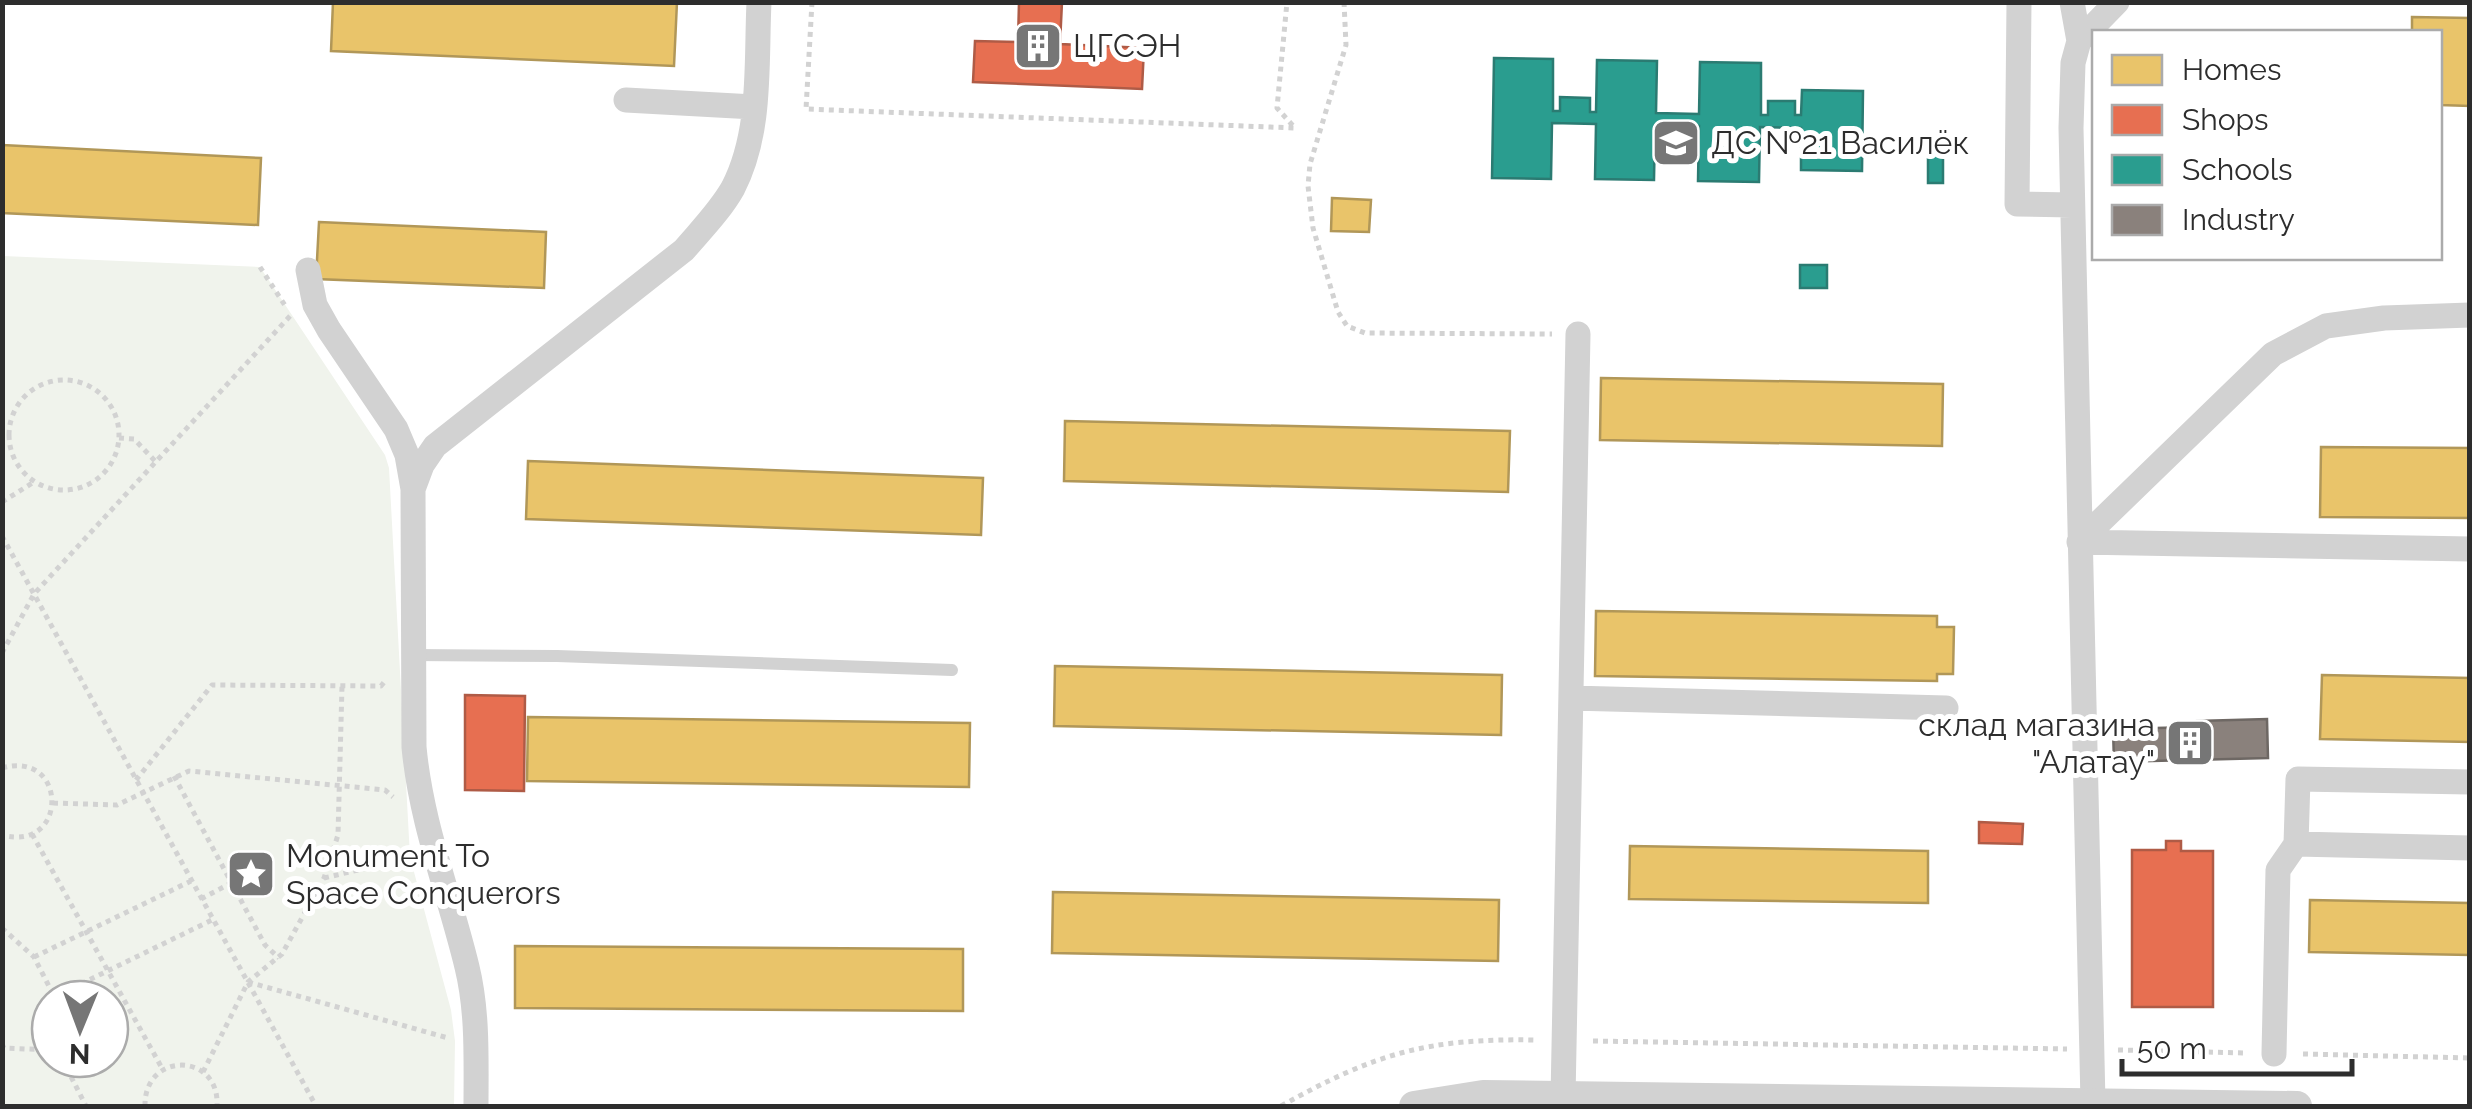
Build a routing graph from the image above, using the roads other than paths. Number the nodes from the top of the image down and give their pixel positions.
1 (758, 2) edge
2 (2019, 2) edge
3 (2072, 2) edge
4 (2117, 2) edge
5 (2080, 41) junction
6 (626, 100) dead end
7 (754, 108) junction
8 (2072, 205) junction
9 (308, 270) dead end
10 (2470, 315) edge
11 (1578, 334) road end
12 (414, 489) junction
13 (2079, 542) junction
14 (2470, 549) edge
15 (413, 655) junction
16 (952, 670) dead end
17 (1571, 698) junction
18 (1946, 708) dead end
19 (2470, 782) edge
20 (2296, 844) junction
21 (2470, 848) edge
22 (2274, 1054) road end
23 (1563, 1098) junction
24 (2087, 1104) edge
25 (476, 1106) edge
26 (1414, 1106) edge
27 (2297, 1106) edge

1 - 7 street
2 - 8 street
3 - 5 street
4 - 5 street
5 - 8 street
6 - 7 street
7 - 12 street
8 - 13 street
9 - 12 street
10 - 13 street
11 - 17 street
12 - 15 street
13 - 14 street
13 - 24 street
15 - 16 lane
15 - 25 street
17 - 18 street
17 - 23 street
19 - 20 street
20 - 21 street
20 - 22 street
23 - 24 street
23 - 26 street
24 - 27 street

